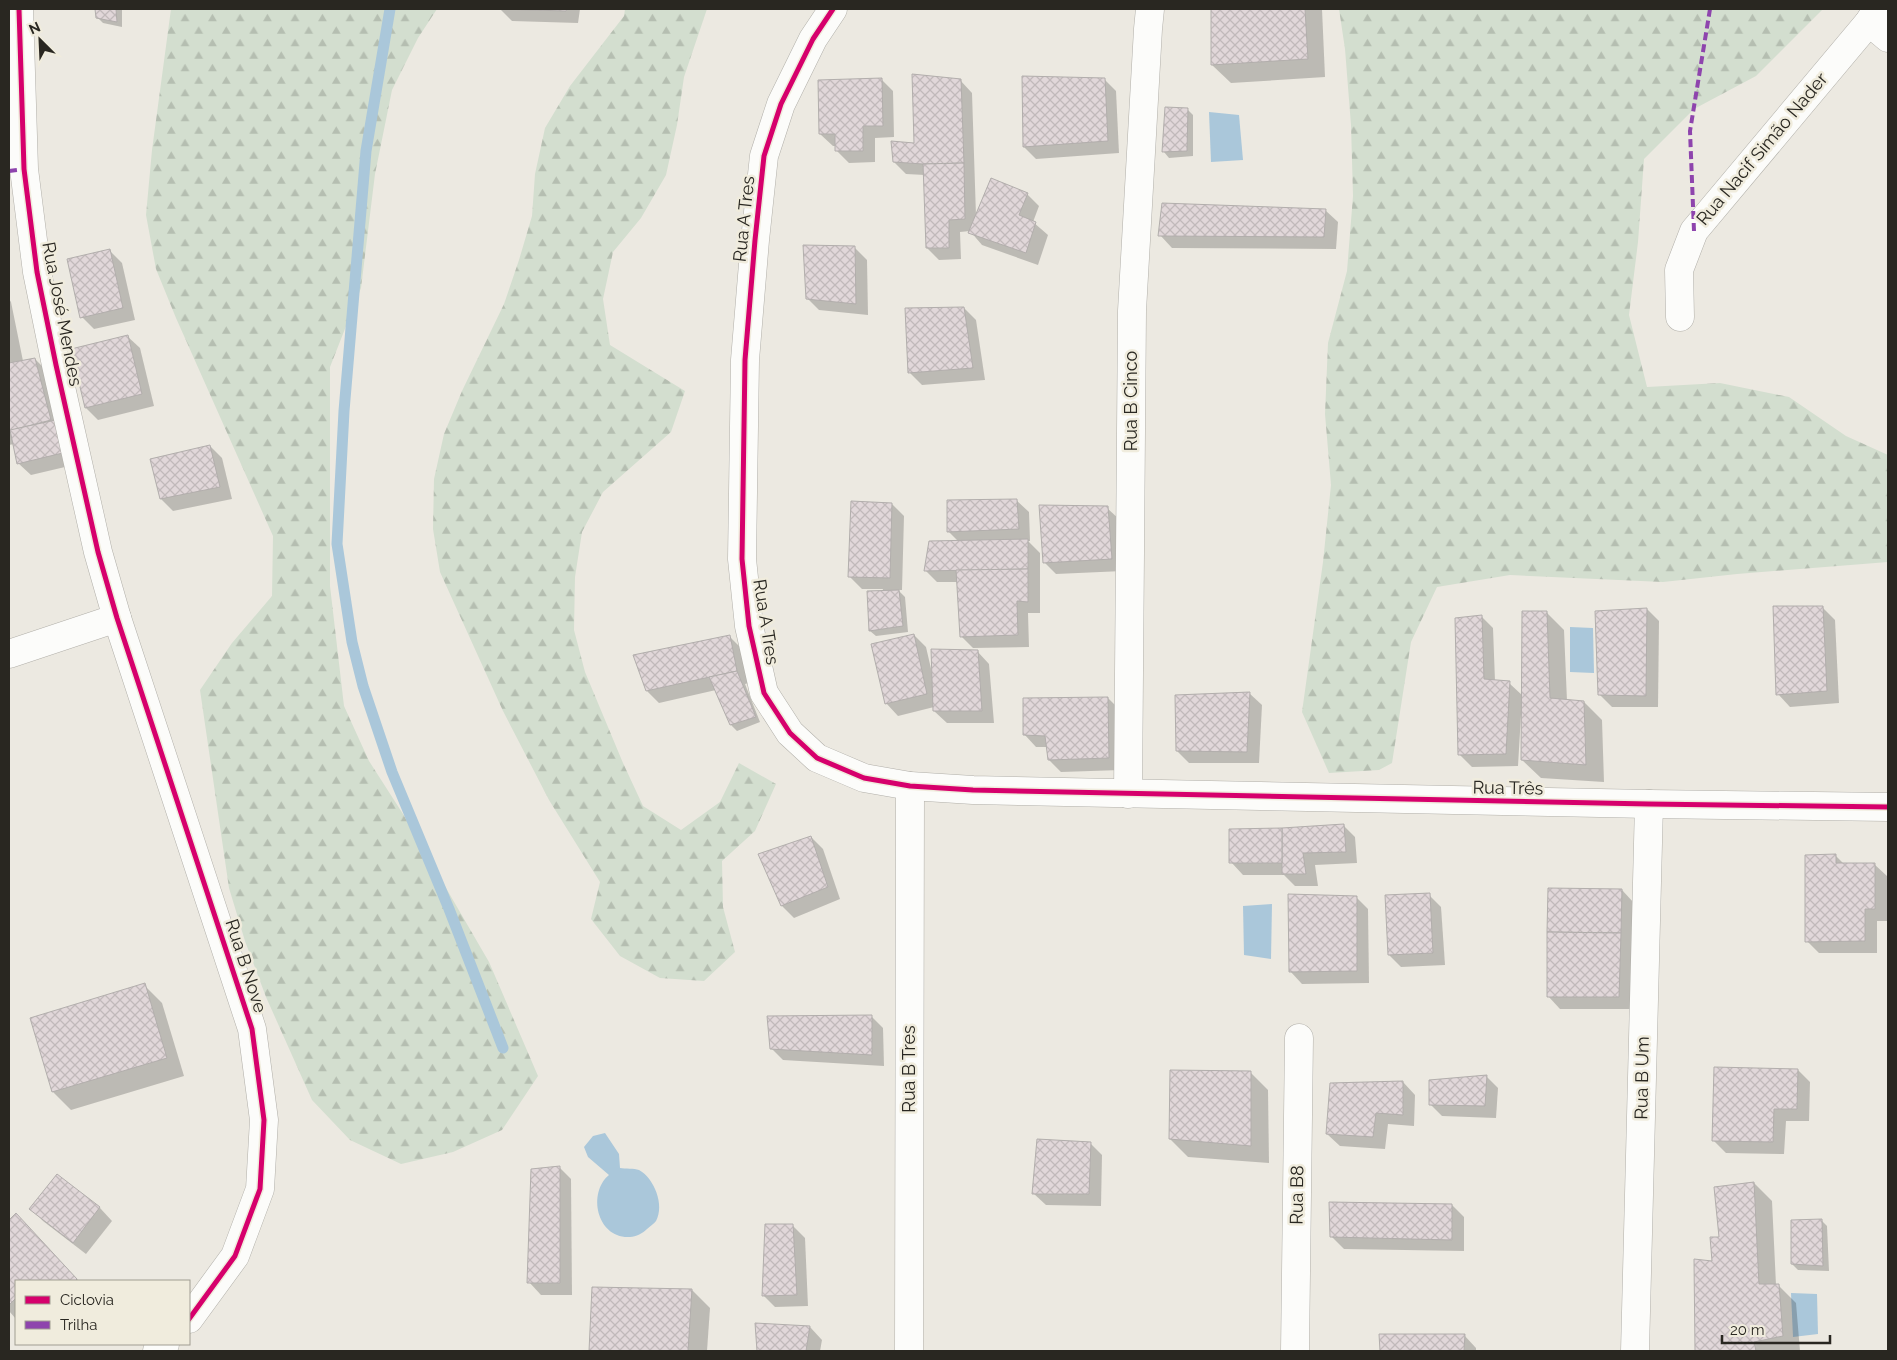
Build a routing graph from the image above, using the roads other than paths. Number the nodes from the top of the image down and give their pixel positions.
1 (18, 9) edge
2 (832, 9) edge
3 (1150, 9) edge
4 (1878, 23) edge
5 (1680, 317) dead end
6 (117, 618) junction
7 (9, 654) edge
8 (910, 786) junction
9 (1128, 794) junction
10 (1649, 804) junction
11 (1888, 807) edge
12 (1299, 1038) dead end
13 (190, 1318) edge
14 (909, 1351) edge
15 (1295, 1351) edge
16 (1635, 1351) edge

1 - 6 street, Rua José Mendes
2 - 8 street, Rua A Tres
3 - 9 street, Rua B Cinco
4 - 5 street, Rua Nacif Simão Nader
6 - 7 street
6 - 13 street, Rua B Nove
8 - 9 street, Rua A Tres
8 - 14 street, Rua B Tres
9 - 10 street, Rua Três
10 - 11 street, Rua Três
10 - 16 street, Rua B Um
12 - 15 street, Rua B8

